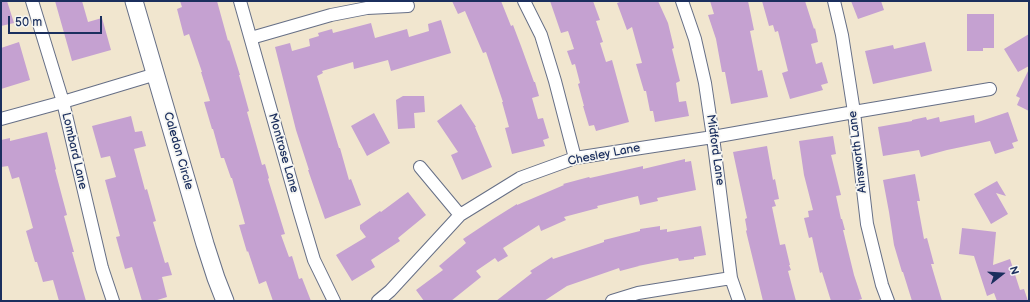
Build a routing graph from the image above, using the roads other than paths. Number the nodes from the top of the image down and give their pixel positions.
1 (32, 1) edge
2 (134, 1) edge
3 (240, 1) edge
4 (524, 1) edge
5 (682, 1) edge
6 (834, 1) edge
7 (408, 6) dead end
8 (250, 38) junction
9 (156, 74) junction
10 (990, 89) dead end
11 (63, 102) junction
12 (854, 112) junction
13 (1, 119) edge
14 (713, 137) junction
15 (575, 158) junction
16 (420, 167) dead end
17 (460, 216) junction
18 (731, 278) junction
19 (113, 301) edge
20 (225, 301) edge
21 (334, 301) edge
22 (378, 301) edge
23 (612, 301) edge
24 (739, 301) edge
25 (888, 301) edge

1 - 11 street, Lombard Lane
2 - 9 street, Caledon Circle
3 - 8 street, Montrose Lane
4 - 15 street
5 - 14 street, Midford Lane
6 - 12 street, Ainsworth Lane
7 - 8 street
8 - 21 street, Montrose Lane
9 - 11 street
9 - 20 street, Caledon Circle
10 - 12 street, Chesley Lane
11 - 13 street
11 - 19 street, Lombard Lane
12 - 14 street, Chesley Lane
12 - 25 street, Ainsworth Lane
14 - 15 street, Chesley Lane
14 - 18 street, Midford Lane
15 - 17 street, Chesley Lane
16 - 17 street
17 - 22 street, Chesley Lane
18 - 23 street
18 - 24 street, Midford Lane

